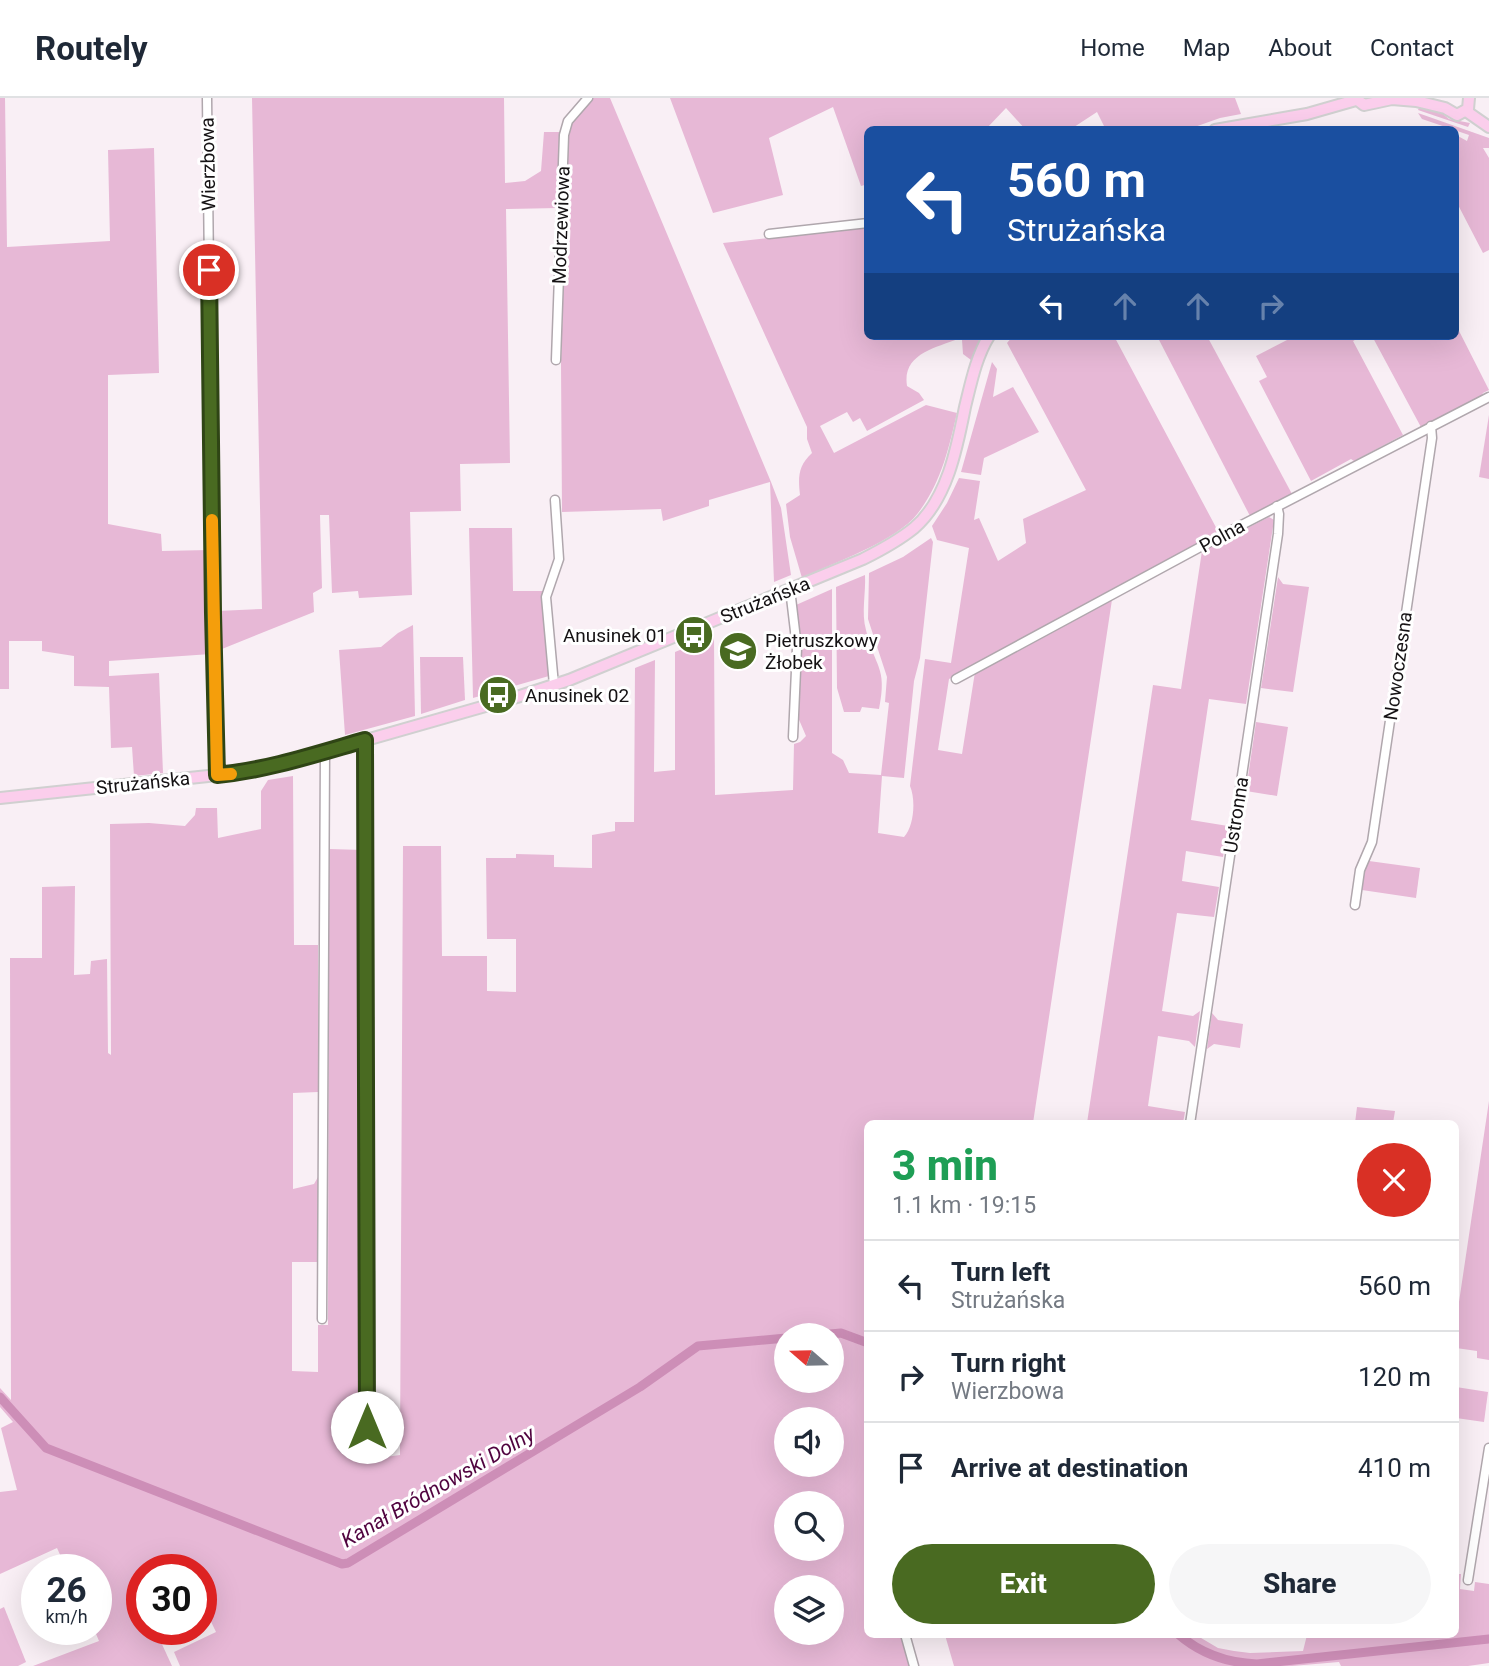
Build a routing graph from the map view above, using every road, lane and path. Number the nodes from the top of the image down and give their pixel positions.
1 (207, 98) edge
2 (588, 98) edge
3 (1469, 98) edge
4 (1356, 99) edge
5 (1377, 99) edge
6 (1445, 103) edge
7 (1466, 111) junction
8 (1238, 126) edge
9 (1489, 127) edge
10 (864, 223) edge
11 (769, 234) dead end
12 (987, 340) edge
13 (556, 360) dead end
14 (1489, 397) edge
15 (1431, 426) junction
16 (555, 500) dead end
17 (1277, 506) junction
18 (790, 589) junction
19 (956, 679) dead end
20 (554, 685) junction
21 (793, 737) dead end
22 (365, 740) junction
23 (325, 751) junction
24 (217, 775) junction
25 (0, 798) edge
26 (1355, 905) dead end
27 (1190, 1120) edge
28 (322, 1319) dead end
29 (367, 1427) dead end
30 (1489, 1448) edge
31 (1468, 1580) dead end
32 (906, 1638) edge
33 (914, 1666) edge

1 - 24 street, Wierzbowa
2 - 13 street, Modrzewiowa
3 - 7 main road
4 - 5 main road
4 - 8 main road
5 - 6 main road
6 - 7 main road
7 - 9 main road
10 - 11 street
12 - 18 main road, Strużańska
14 - 15 street, Polna
15 - 17 street, Polna
15 - 26 street, Nowoczesna
16 - 20 street
17 - 19 street, Polna
17 - 27 street, Ustronna
18 - 20 main road, Strużańska
18 - 21 street
20 - 22 main road, Strużańska
22 - 23 main road, Strużańska
22 - 29 street
23 - 24 main road, Strużańska
23 - 28 street
24 - 25 main road, Strużańska
30 - 31 street
32 - 33 street

